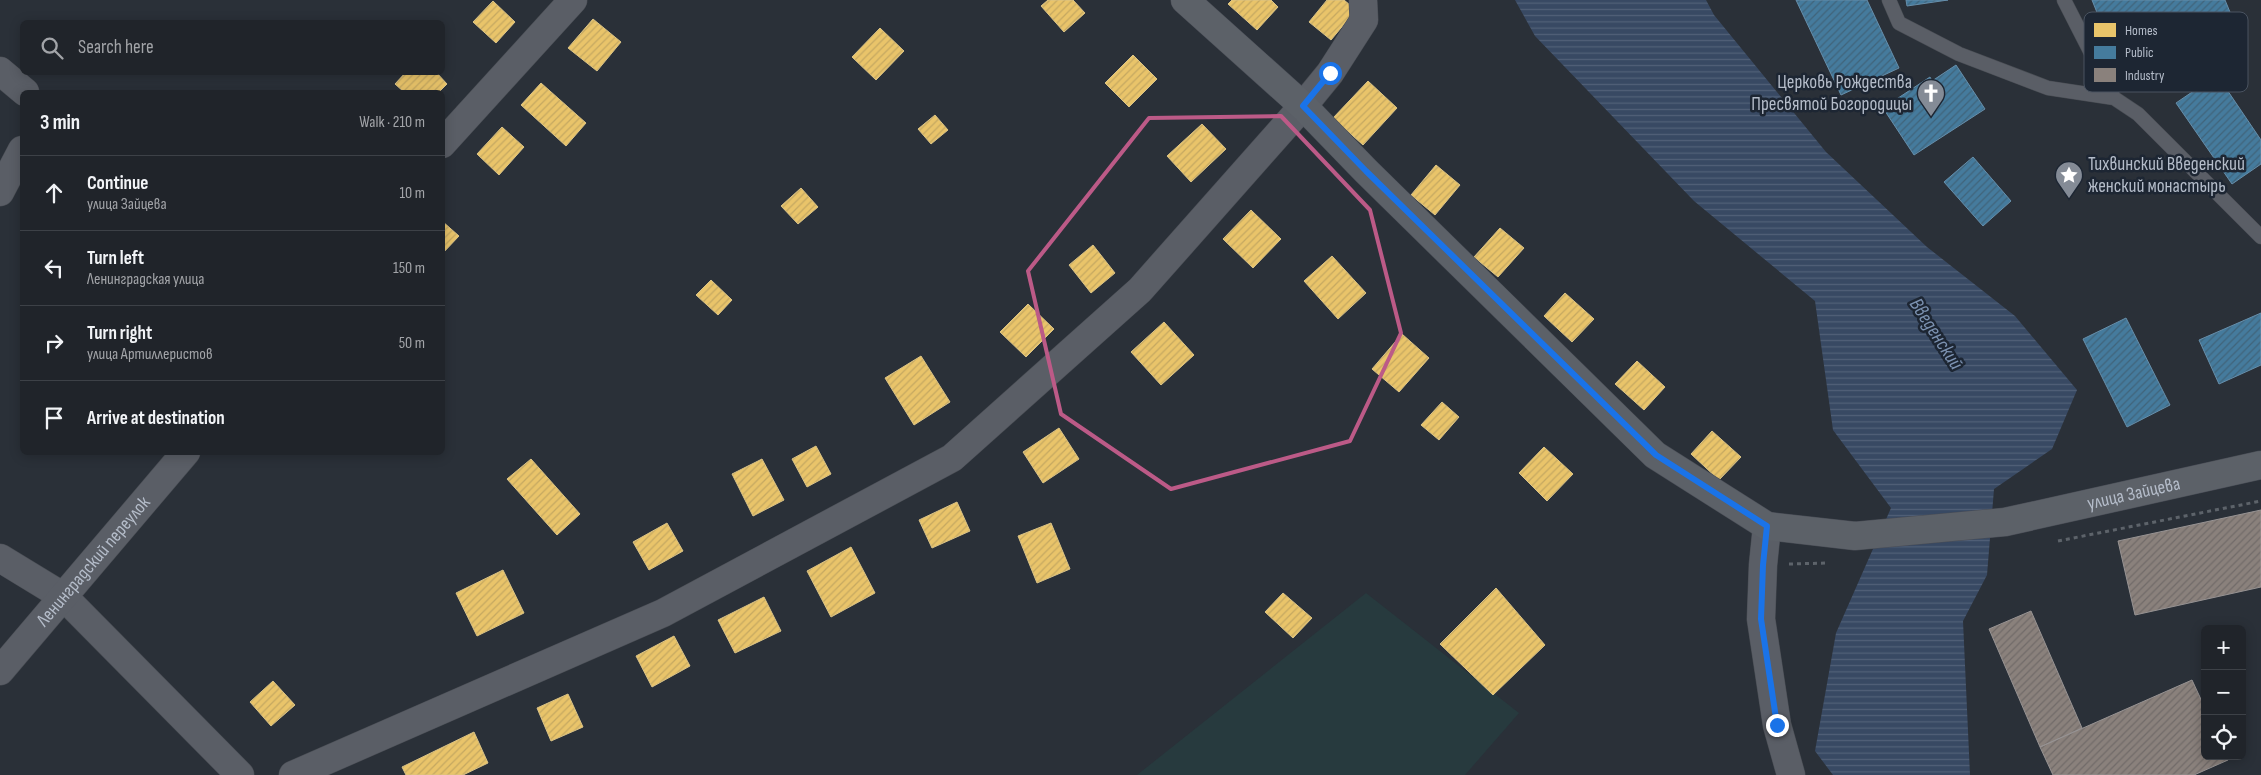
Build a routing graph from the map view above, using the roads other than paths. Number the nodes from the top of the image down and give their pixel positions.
1 (573, 0) edge
2 (1185, 0) edge
3 (1363, 0) edge
4 (1889, 0) edge
5 (2064, 0) edge
6 (2084, 39) edge
7 (0, 71) edge
8 (23, 90) edge
9 (2111, 92) edge
10 (2114, 98) junction
11 (1303, 106) junction
12 (445, 141) edge
13 (20, 154) edge
14 (0, 192) edge
15 (2261, 237) edge
16 (183, 455) edge
17 (2261, 466) edge
18 (1767, 526) junction
19 (0, 558) edge
20 (64, 597) junction
21 (0, 670) edge
22 (240, 775) edge
23 (292, 775) edge
24 (1791, 775) edge

1 - 12 street
2 - 11 main road
3 - 11 street
4 - 10 lane
5 - 6 lane
7 - 8 street
9 - 10 lane
10 - 15 lane
11 - 18 main road
11 - 23 street
13 - 14 street
16 - 20 street, Ленинградский переулок
17 - 18 main road, улица Зайцева
18 - 24 street
19 - 20 street
20 - 21 street, Ленинградский переулок
20 - 22 street

